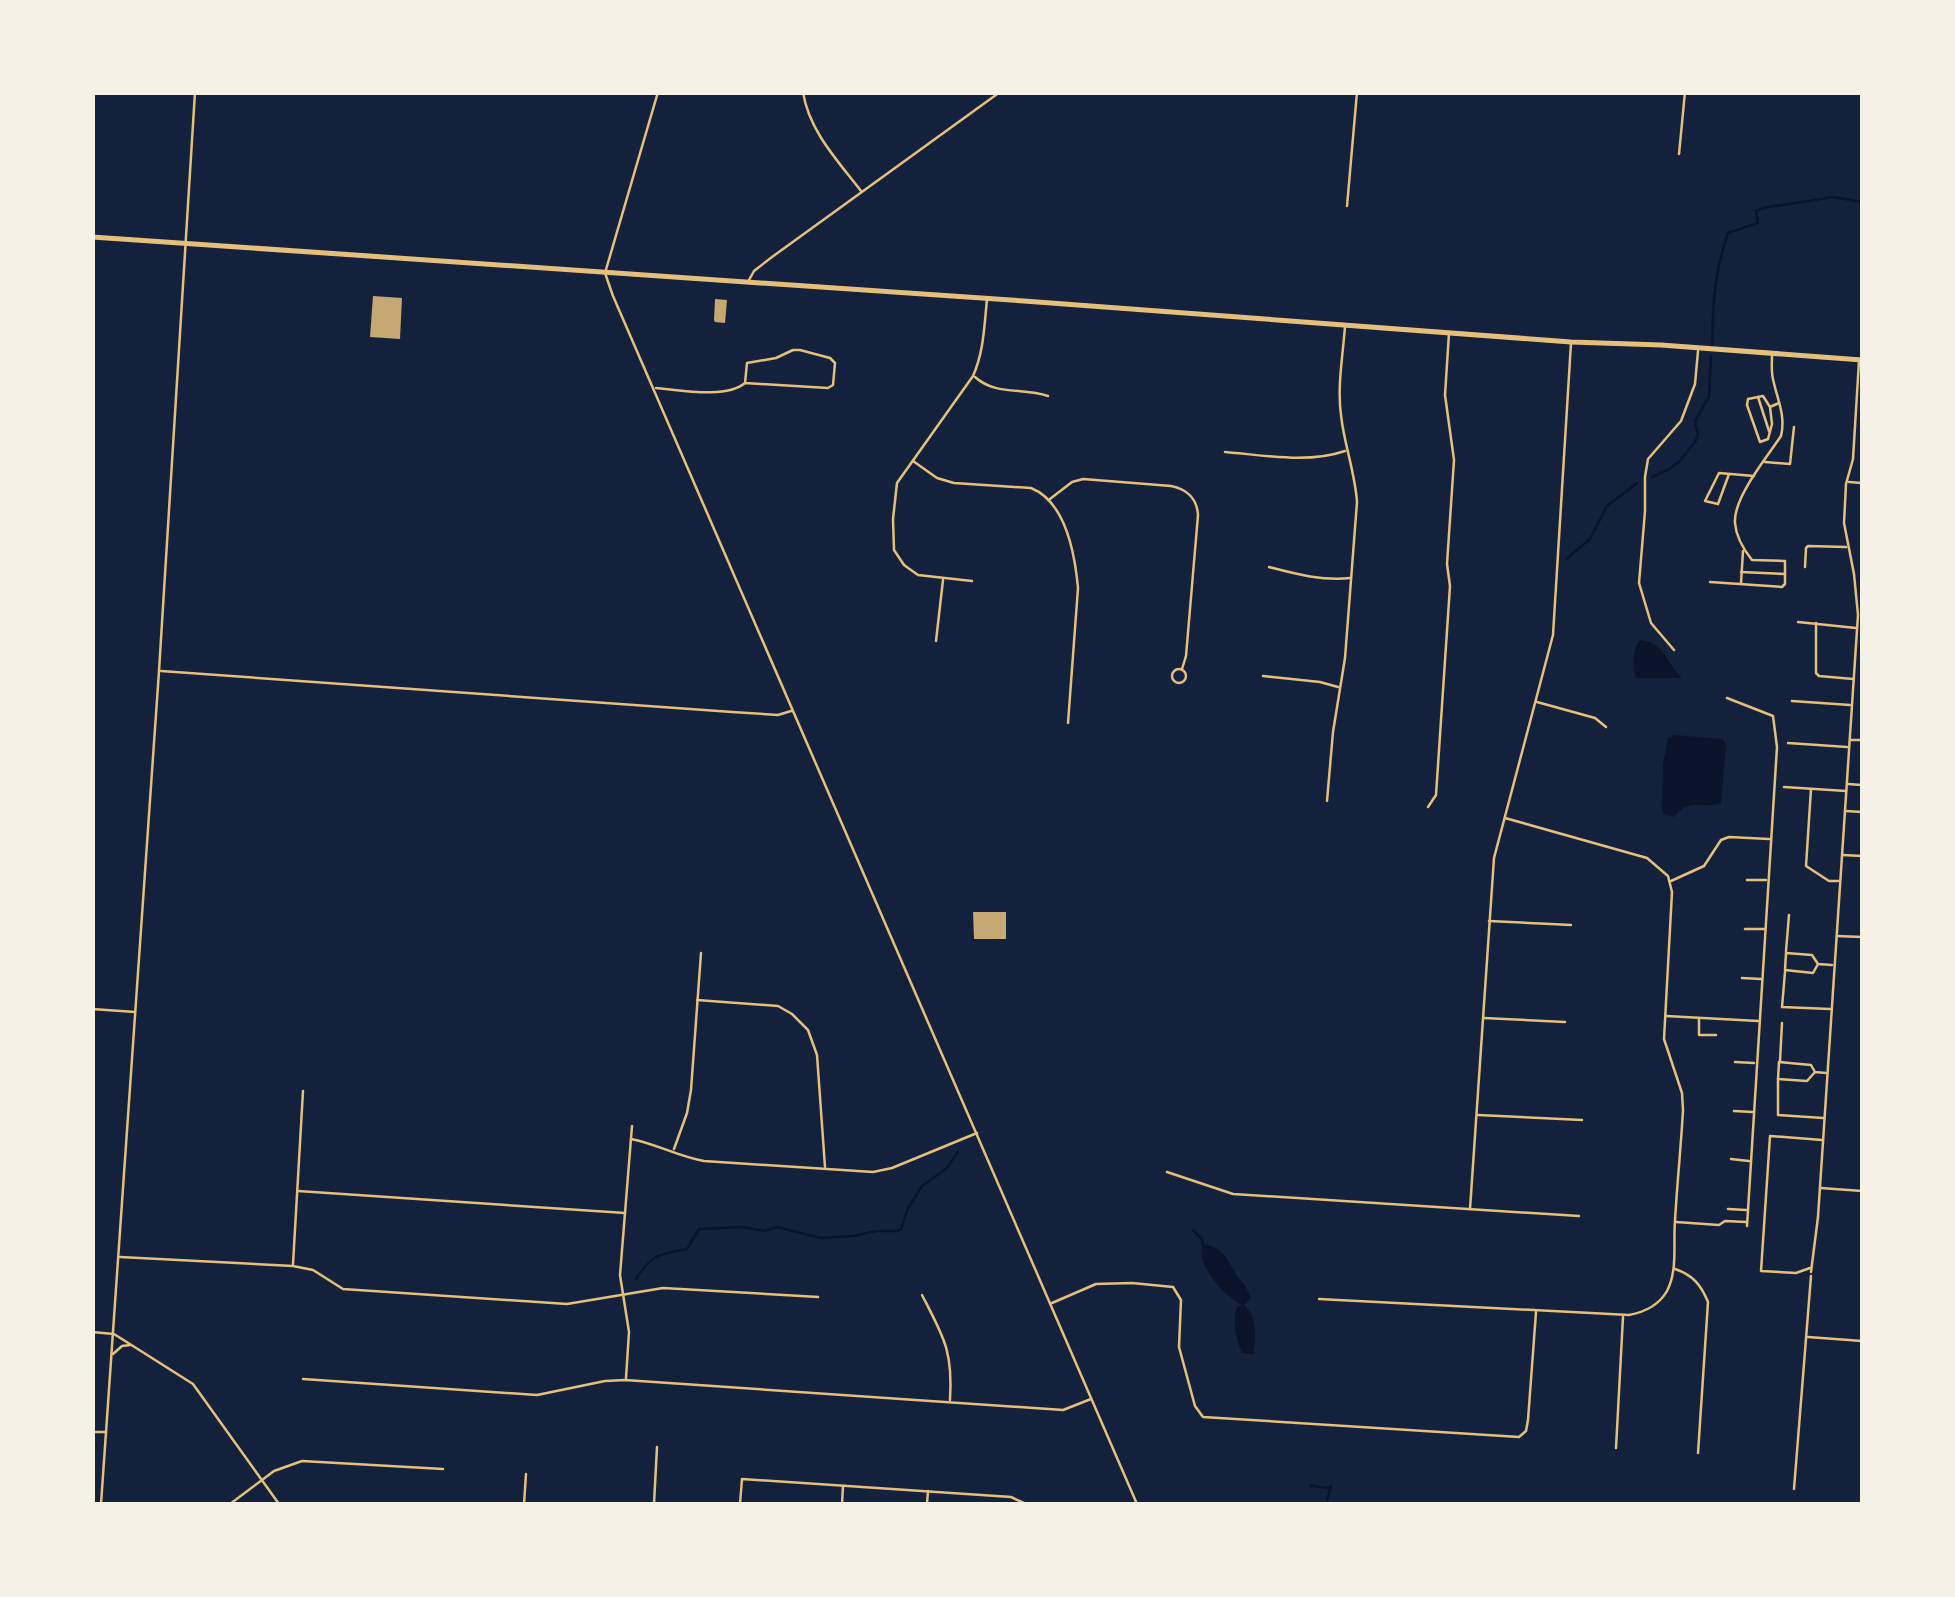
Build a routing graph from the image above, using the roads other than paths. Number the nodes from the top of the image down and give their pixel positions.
1 (194, 92) edge
2 (658, 92) edge
3 (803, 92) edge
4 (1000, 92) edge
5 (1357, 92) edge
6 (1685, 92) edge
7 (1680, 154) dead end
8 (862, 192) junction
9 (1348, 206) dead end
10 (92, 237) edge
11 (186, 244) junction
12 (605, 273) junction
13 (747, 283) junction
14 (987, 299) junction
15 (1345, 324) junction
16 (1449, 332) junction
17 (1571, 342) junction
18 (1698, 349) junction
19 (1772, 353) junction
20 (1861, 360) edge
21 (974, 376) junction
22 (745, 383) junction
23 (654, 388) junction
24 (1048, 396) dead end
25 (1758, 397) junction
26 (1780, 402) junction
27 (1770, 408) junction
28 (1794, 427) dead end
29 (1770, 432) junction
30 (1346, 451) junction
31 (1225, 452) dead end
32 (914, 461) junction
33 (1764, 462) junction
34 (1730, 474) junction
35 (1754, 476) junction
36 (1846, 482) junction
37 (1862, 482) edge
38 (1049, 500) junction
39 (1743, 547) junction
40 (1848, 547) junction
41 (1269, 567) dead end
42 (1805, 567) dead end
43 (1742, 572) junction
44 (1786, 574) junction
45 (943, 578) junction
46 (1352, 578) junction
47 (972, 581) dead end
48 (1710, 582) dead end
49 (1740, 584) junction
50 (1859, 590) edge
51 (1860, 597) edge
52 (1798, 622) dead end
53 (1816, 624) junction
54 (1858, 628) junction
55 (936, 641) dead end
56 (1860, 644) edge
57 (1674, 650) dead end
58 (1182, 670) dead end
59 (159, 671) junction
60 (1263, 676) dead end
61 (1854, 679) junction
62 (1340, 688) junction
63 (1728, 698) dead end
64 (1792, 701) dead end
65 (1535, 702) junction
66 (1852, 705) junction
67 (793, 710) junction
68 (1068, 724) dead end
69 (1606, 727) dead end
70 (1850, 740) junction
71 (1862, 740) edge
72 (1788, 743) dead end
73 (1849, 747) junction
74 (1846, 784) junction
75 (1862, 786) edge
76 (1784, 787) dead end
77 (1810, 789) junction
78 (1846, 791) junction
79 (1327, 801) dead end
80 (1428, 807) dead end
81 (1845, 810) junction
82 (1862, 812) edge
83 (1505, 818) junction
84 (1771, 839) junction
85 (1842, 855) junction
86 (1862, 856) edge
87 (1747, 880) dead end
88 (1768, 880) junction
89 (1669, 882) junction
90 (1840, 882) junction
91 (1790, 916) dead end
92 (1488, 921) junction
93 (1571, 925) dead end
94 (1745, 929) dead end
95 (1766, 929) junction
96 (1836, 936) junction
97 (1862, 937) edge
98 (701, 953) dead end
99 (1786, 953) junction
100 (1818, 964) junction
101 (1834, 966) junction
102 (1785, 970) junction
103 (1742, 978) dead end
104 (1762, 979) junction
105 (697, 1000) junction
106 (92, 1008) edge
107 (1831, 1009) junction
108 (136, 1012) junction
109 (1665, 1016) junction
110 (1483, 1018) junction
111 (1699, 1018) junction
112 (1760, 1021) junction
113 (1565, 1022) dead end
114 (1782, 1023) dead end
115 (1716, 1036) dead end
116 (1736, 1062) dead end
117 (1780, 1062) junction
118 (1757, 1064) junction
119 (1815, 1072) junction
120 (1827, 1073) junction
121 (1778, 1079) junction
122 (303, 1091) dead end
123 (1734, 1111) dead end
124 (1754, 1112) junction
125 (1476, 1115) junction
126 (1824, 1118) junction
127 (1582, 1120) dead end
128 (632, 1126) dead end
129 (977, 1134) junction
130 (631, 1138) junction
131 (1823, 1140) junction
132 (672, 1152) junction
133 (1731, 1159) dead end
134 (1751, 1161) junction
135 (825, 1168) junction
136 (1168, 1172) dead end
137 (1820, 1188) junction
138 (298, 1191) junction
139 (1862, 1191) edge
140 (1470, 1209) junction
141 (1728, 1209) dead end
142 (1748, 1210) junction
143 (625, 1213) junction
144 (1578, 1216) dead end
145 (1674, 1222) junction
146 (120, 1256) junction
147 (293, 1266) junction
148 (1674, 1268) junction
149 (1811, 1272) junction
150 (622, 1295) junction
151 (922, 1296) dead end
152 (818, 1297) dead end
153 (1319, 1298) dead end
154 (1049, 1304) junction
155 (1536, 1311) junction
156 (1624, 1315) junction
157 (92, 1332) edge
158 (114, 1334) junction
159 (1807, 1336) junction
160 (1862, 1341) edge
161 (132, 1345) junction
162 (113, 1354) junction
163 (302, 1378) dead end
164 (626, 1380) junction
165 (1092, 1398) junction
166 (950, 1402) junction
167 (92, 1432) edge
168 (106, 1432) junction
169 (657, 1447) dead end
170 (1616, 1448) dead end
171 (1698, 1452) dead end
172 (443, 1468) dead end
173 (526, 1474) dead end
174 (262, 1479) junction
175 (844, 1486) junction
176 (1794, 1489) dead end
177 (928, 1491) junction
178 (101, 1504) edge
179 (230, 1504) edge
180 (279, 1504) edge
181 (524, 1504) edge
182 (654, 1504) edge
183 (740, 1504) edge
184 (842, 1504) edge
185 (927, 1504) edge
186 (1026, 1504) edge
187 (1137, 1504) edge

1 - 11 street
2 - 12 street
3 - 8 street
4 - 8 street
5 - 9 street
6 - 7 street
8 - 13 street
10 - 11 main road
11 - 12 main road
11 - 59 street
12 - 13 main road
12 - 23 street
13 - 14 main road
14 - 15 main road
14 - 21 street
15 - 16 main road
15 - 30 street
16 - 17 main road
16 - 80 street
17 - 18 main road
17 - 65 street
18 - 19 main road
18 - 57 street
19 - 20 main road
19 - 26 street
20 - 36 street
21 - 24 street
21 - 32 street
22 - 22 street
22 - 23 street
23 - 67 street
25 - 27 street
25 - 29 street
25 - 29 street
26 - 27 street
26 - 33 street
27 - 29 street
28 - 33 street
30 - 31 street
30 - 46 street
32 - 38 street
32 - 45 street
33 - 35 street
34 - 34 street
34 - 35 street
35 - 39 street
36 - 37 street
36 - 40 street
38 - 58 street
38 - 68 street
39 - 43 street
39 - 44 street
40 - 42 street
40 - 50 street
41 - 46 street
43 - 44 street
43 - 49 street
44 - 49 street
45 - 47 street
45 - 55 street
46 - 62 street
48 - 49 street
50 - 51 street
51 - 54 street
52 - 53 street
53 - 54 street
53 - 61 street
54 - 56 street
56 - 61 street
59 - 67 street
59 - 108 street
60 - 62 street
61 - 66 street
62 - 79 street
63 - 84 street
64 - 66 street
65 - 69 street
65 - 83 street
66 - 70 street
67 - 129 street
70 - 71 street
70 - 73 street
72 - 73 street
73 - 74 street
74 - 75 street
74 - 78 street
76 - 77 street
77 - 78 street
77 - 90 street
78 - 81 street
81 - 82 street
81 - 85 street
83 - 89 street
83 - 92 street
84 - 88 street
84 - 89 street
85 - 86 street
85 - 90 street
87 - 88 street
88 - 95 street
89 - 109 street
90 - 96 street
91 - 99 street
92 - 93 street
92 - 110 street
94 - 95 street
95 - 104 street
96 - 97 street
96 - 101 street
98 - 105 street
99 - 100 street
99 - 102 street
100 - 101 street
100 - 102 street
101 - 107 street
102 - 107 street
103 - 104 street
104 - 112 street
105 - 132 street
105 - 135 street
106 - 108 street
107 - 120 street
108 - 146 street
109 - 111 street
109 - 145 street
110 - 113 street
110 - 125 street
111 - 112 street
111 - 115 street
112 - 118 street
114 - 117 street
116 - 118 street
117 - 119 street
117 - 121 street
118 - 124 street
119 - 120 street
119 - 121 street
120 - 126 street
121 - 126 street
122 - 138 street
123 - 124 street
124 - 134 street
125 - 127 street
125 - 140 street
126 - 131 street
128 - 130 street
129 - 135 street
129 - 154 street
130 - 132 street
130 - 143 street
131 - 137 street
131 - 149 street
132 - 135 street
133 - 134 street
134 - 142 street
136 - 140 street
137 - 139 street
137 - 149 street
138 - 143 street
138 - 147 street
140 - 144 street
141 - 142 street
142 - 145 street
143 - 150 street
145 - 148 street
146 - 147 street
146 - 158 street
147 - 150 street
148 - 156 street
148 - 171 street
149 - 159 street
150 - 152 street
150 - 164 street
151 - 166 street
153 - 155 street
154 - 155 street
154 - 165 street
155 - 156 street
156 - 170 street
157 - 158 street
158 - 161 street
158 - 162 street
159 - 160 street
159 - 176 street
161 - 162 street
161 - 174 street
162 - 168 street
163 - 164 street
164 - 166 street
165 - 166 street
165 - 187 street
167 - 168 street
168 - 178 street
169 - 182 street
172 - 174 street
173 - 181 street
174 - 179 street
174 - 180 street
175 - 177 street
175 - 183 street
175 - 184 street
177 - 185 street
177 - 186 street

